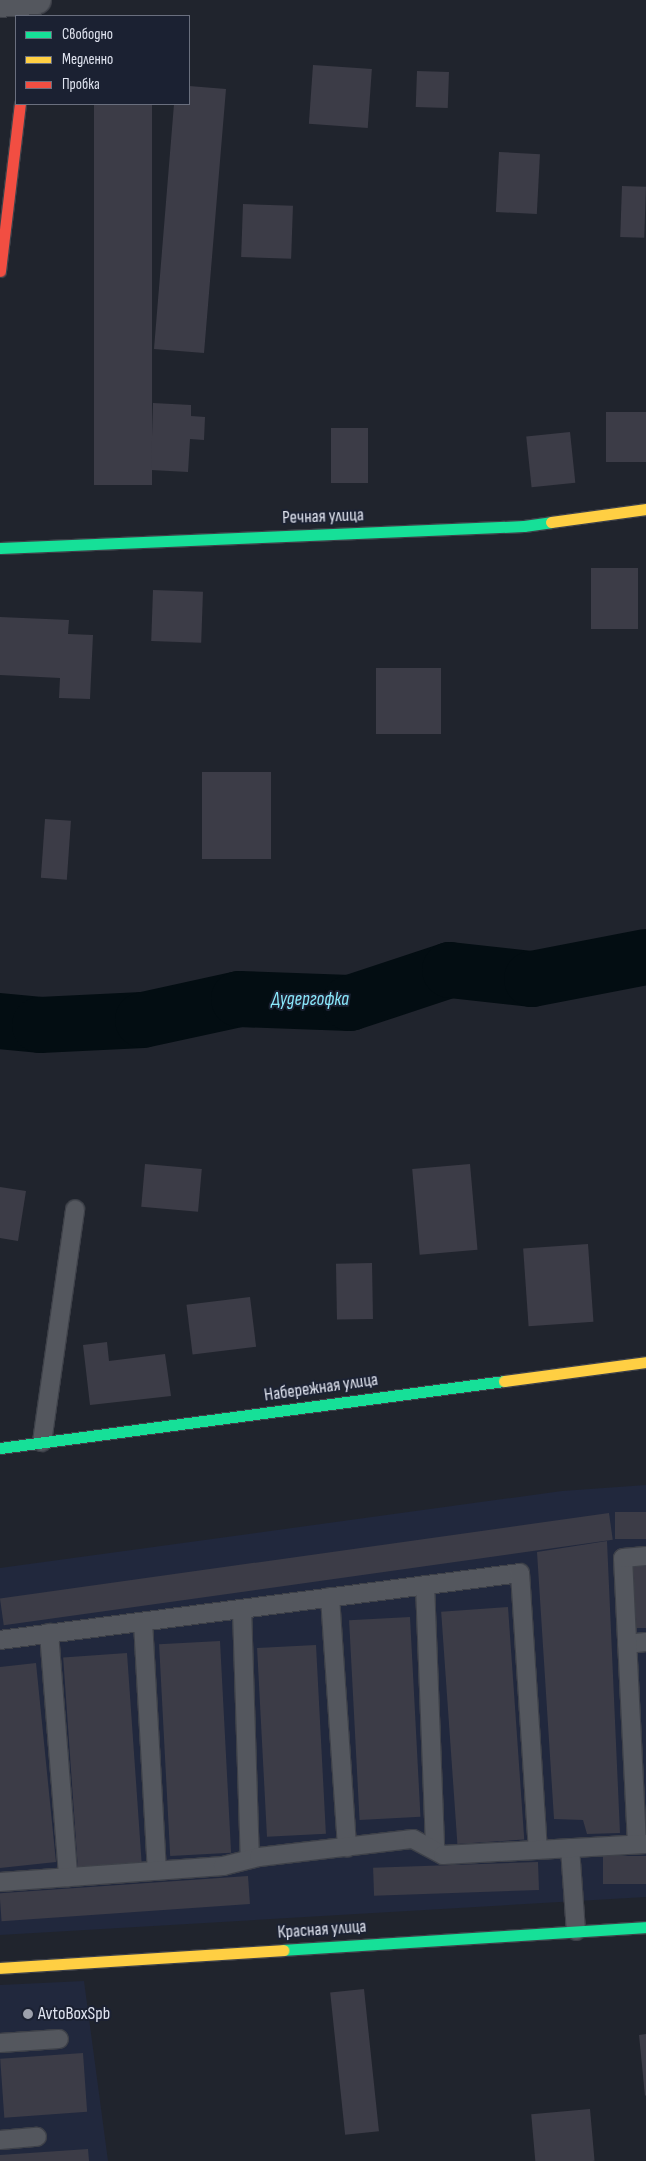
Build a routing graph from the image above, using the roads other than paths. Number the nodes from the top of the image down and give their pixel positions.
1 (32, 0) edge
2 (37, 0) edge
3 (0, 3) edge
4 (30, 15) edge
5 (20, 105) edge
6 (0, 271) edge
7 (646, 508) edge
8 (0, 548) edge
9 (74, 1209) dead end
10 (646, 1362) edge
11 (42, 1442) junction
12 (0, 1448) edge
13 (646, 1556) edge
14 (425, 1585) junction
15 (330, 1598) junction
16 (242, 1609) junction
17 (143, 1622) junction
18 (49, 1633) junction
19 (0, 1640) edge
20 (646, 1642) edge
21 (627, 1644) junction
22 (638, 1741) edge
23 (642, 1844) edge
24 (347, 1847) junction
25 (570, 1848) junction
26 (538, 1849) junction
27 (435, 1850) junction
28 (250, 1859) junction
29 (157, 1871) junction
30 (68, 1877) junction
31 (0, 1882) edge
32 (646, 1927) edge
33 (576, 1931) junction
34 (0, 1968) edge
35 (59, 2039) dead end
36 (0, 2042) edge
37 (36, 2137) dead end
38 (0, 2140) edge

1 - 2 street
1 - 3 street
1 - 4 street
5 - 6 street
7 - 8 street, Речная улица
9 - 11 lane
10 - 11 street, Набережная улица
11 - 12 street, Набережная улица
13 - 21 lane
14 - 15 lane
14 - 26 lane
14 - 27 lane
15 - 16 lane
15 - 24 lane
16 - 17 lane
16 - 28 lane
17 - 18 lane
17 - 29 lane
18 - 19 lane
18 - 30 lane
20 - 21 lane
21 - 22 lane
22 - 23 lane
23 - 25 lane
24 - 27 lane
24 - 28 lane
25 - 26 lane
25 - 33 lane
26 - 27 lane
28 - 29 lane
29 - 30 lane
30 - 31 lane
32 - 33 street, Красная улица
33 - 34 street, Красная улица
35 - 36 lane
37 - 38 lane

